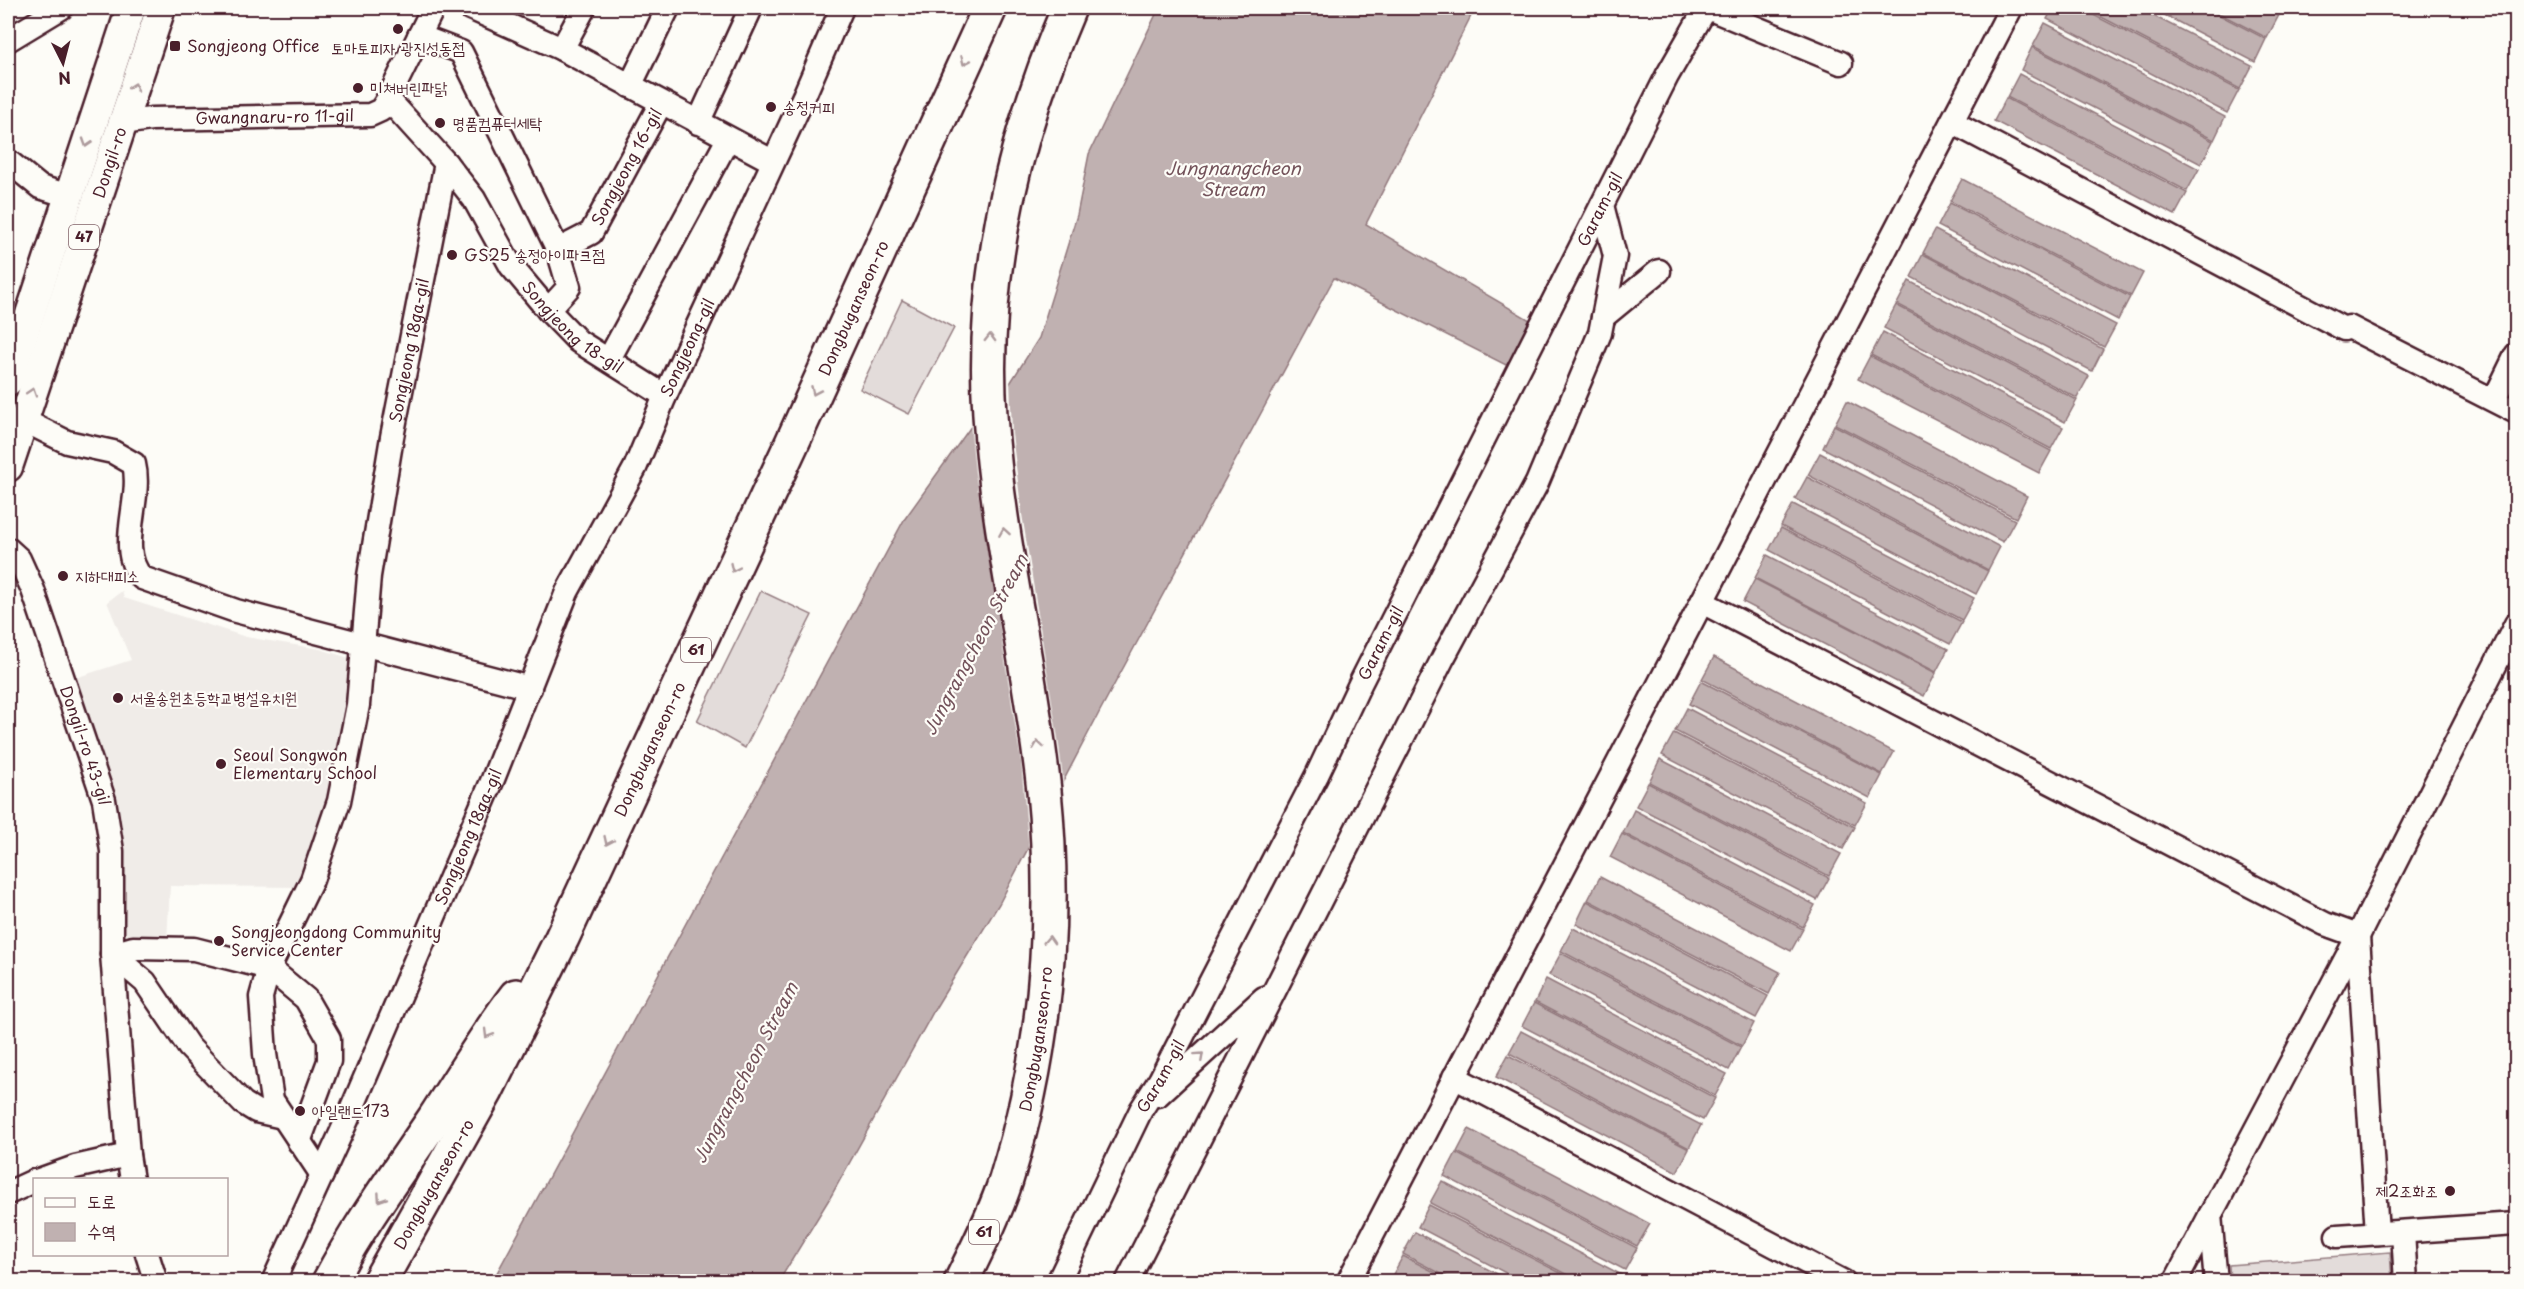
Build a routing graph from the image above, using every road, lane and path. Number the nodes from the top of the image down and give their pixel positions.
1 (61, 8) edge
2 (131, 8) edge
3 (161, 8) edge
4 (434, 8) edge
5 (470, 8) edge
6 (584, 8) edge
7 (668, 8) edge
8 (751, 8) edge
9 (842, 8) edge
10 (990, 8) edge
11 (1707, 8) edge
12 (2012, 8) edge
13 (500, 14) edge
14 (1063, 21) edge
15 (419, 36) junction
16 (8, 40) edge
17 (562, 49) junction
18 (1841, 63) dead end
19 (630, 86) junction
20 (388, 99) junction
21 (661, 103) junction
22 (1952, 122) junction
23 (122, 123) junction
24 (698, 123) junction
25 (728, 139) junction
26 (8, 161) edge
27 (772, 161) junction
28 (446, 163) junction
29 (69, 196) junction
30 (1602, 205) junction
31 (558, 250) junction
32 (1659, 271) dead end
33 (548, 310) junction
34 (1604, 317) junction
35 (2517, 355) edge
36 (609, 359) junction
37 (8, 381) edge
38 (665, 396) junction
39 (2494, 400) junction
40 (2517, 412) edge
41 (23, 420) junction
42 (8, 467) edge
43 (8, 549) edge
44 (1702, 602) junction
45 (2517, 624) edge
46 (364, 645) junction
47 (530, 688) junction
48 (2358, 936) junction
49 (562, 938) junction
50 (112, 954) junction
51 (269, 968) junction
52 (1276, 987) junction
53 (1454, 1077) junction
54 (1141, 1110) junction
55 (283, 1117) junction
56 (298, 1142) junction
57 (128, 1155) junction
58 (322, 1175) junction
59 (42, 1178) edge
60 (132, 1178) edge
61 (33, 1181) edge
62 (8, 1193) edge
63 (2210, 1215) junction
64 (2517, 1224) edge
65 (2403, 1232) junction
66 (2377, 1233) junction
67 (2337, 1236) dead end
68 (148, 1256) edge
69 (156, 1281) edge
70 (273, 1281) edge
71 (328, 1281) edge
72 (379, 1281) edge
73 (961, 1281) edge
74 (1058, 1281) edge
75 (1127, 1281) edge
76 (1348, 1281) edge
77 (1844, 1281) edge
78 (2175, 1281) edge
79 (2216, 1281) edge
80 (2406, 1281) edge

1 - 16 street
2 -> 29 main road, Dongil-ro / 47
23 -> 3 main road, Dongil-ro / 47
4 - 15 street, Gwangnaru-ro 11-gil
5 - 13 street, Songjeong 16-gil
6 - 17 street
7 - 19 street
8 - 24 street
9 - 27 street, Songjeong-gil
10 -> 49 highway, Dongbuganseon-ro / 61
11 - 18 street
11 - 30 street, Garam-gil
12 - 22 street
13 - 17 street, Songjeong 16-gil
73 -> 14 highway, Dongbuganseon-ro / 61
15 - 20 street, Gwangnaru-ro 11-gil
15 - 31 street
17 - 19 street, Songjeong 16-gil
19 - 21 street, Songjeong 16-gil
20 - 23 street, Gwangnaru-ro 11-gil
20 - 28 street, Songjeong 18-gil
21 - 24 street, Songjeong 16-gil
21 - 31 street, Songjeong 16-gil
22 - 39 street
22 - 44 street
41 -> 23 main road, Dongil-ro / 47
24 - 25 street, Songjeong 16-gil
25 - 27 street, Songjeong 16-gil
25 - 36 street
26 - 29 street, Dongil-ro
27 - 38 street, Songjeong-gil
28 - 33 street, Songjeong 18-gil
28 - 46 street, Songjeong 18ga-gil
29 - 37 main road, Dongil-ro / 47
30 - 34 street
30 - 54 street, Garam-gil
31 - 33 street
32 - 34 street
33 - 36 street, Songjeong 18-gil
34 - 52 street
35 - 39 street
36 - 38 street, Songjeong 18-gil
38 - 47 street, Songjeong-gil
39 - 40 street
41 - 42 main road, Dongil-ro / 47
41 - 46 street
43 - 50 street, Dongil-ro 43-gil
44 - 48 street
44 - 53 street
45 - 48 street
46 - 47 street
46 - 51 street, Songjeong 18ga-gil
47 - 58 street, Songjeong 18ga-gil
48 - 63 street
48 - 66 street
49 -> 71 highway
49 - 72 highway, Dongbuganseon-ro / 61
50 - 51 street
50 - 55 street
50 - 57 street, Dongil-ro 43-gil
51 - 55 street, Songjeong 18ga-gil
51 - 56 street
54 -> 52 street
52 - 75 street
53 - 76 street
53 - 77 street
54 - 74 street, Garam-gil
55 - 56 street, Songjeong 18ga-gil
56 - 58 street, Songjeong 18ga-gil
57 - 59 street
57 - 60 street, Dongil-ro 43-gil
58 - 70 street, Songjeong 18ga-gil
61 - 62 street
63 - 78 street
63 - 79 street
64 - 65 street
65 - 66 street
65 - 80 street
66 - 67 street
68 - 69 street

